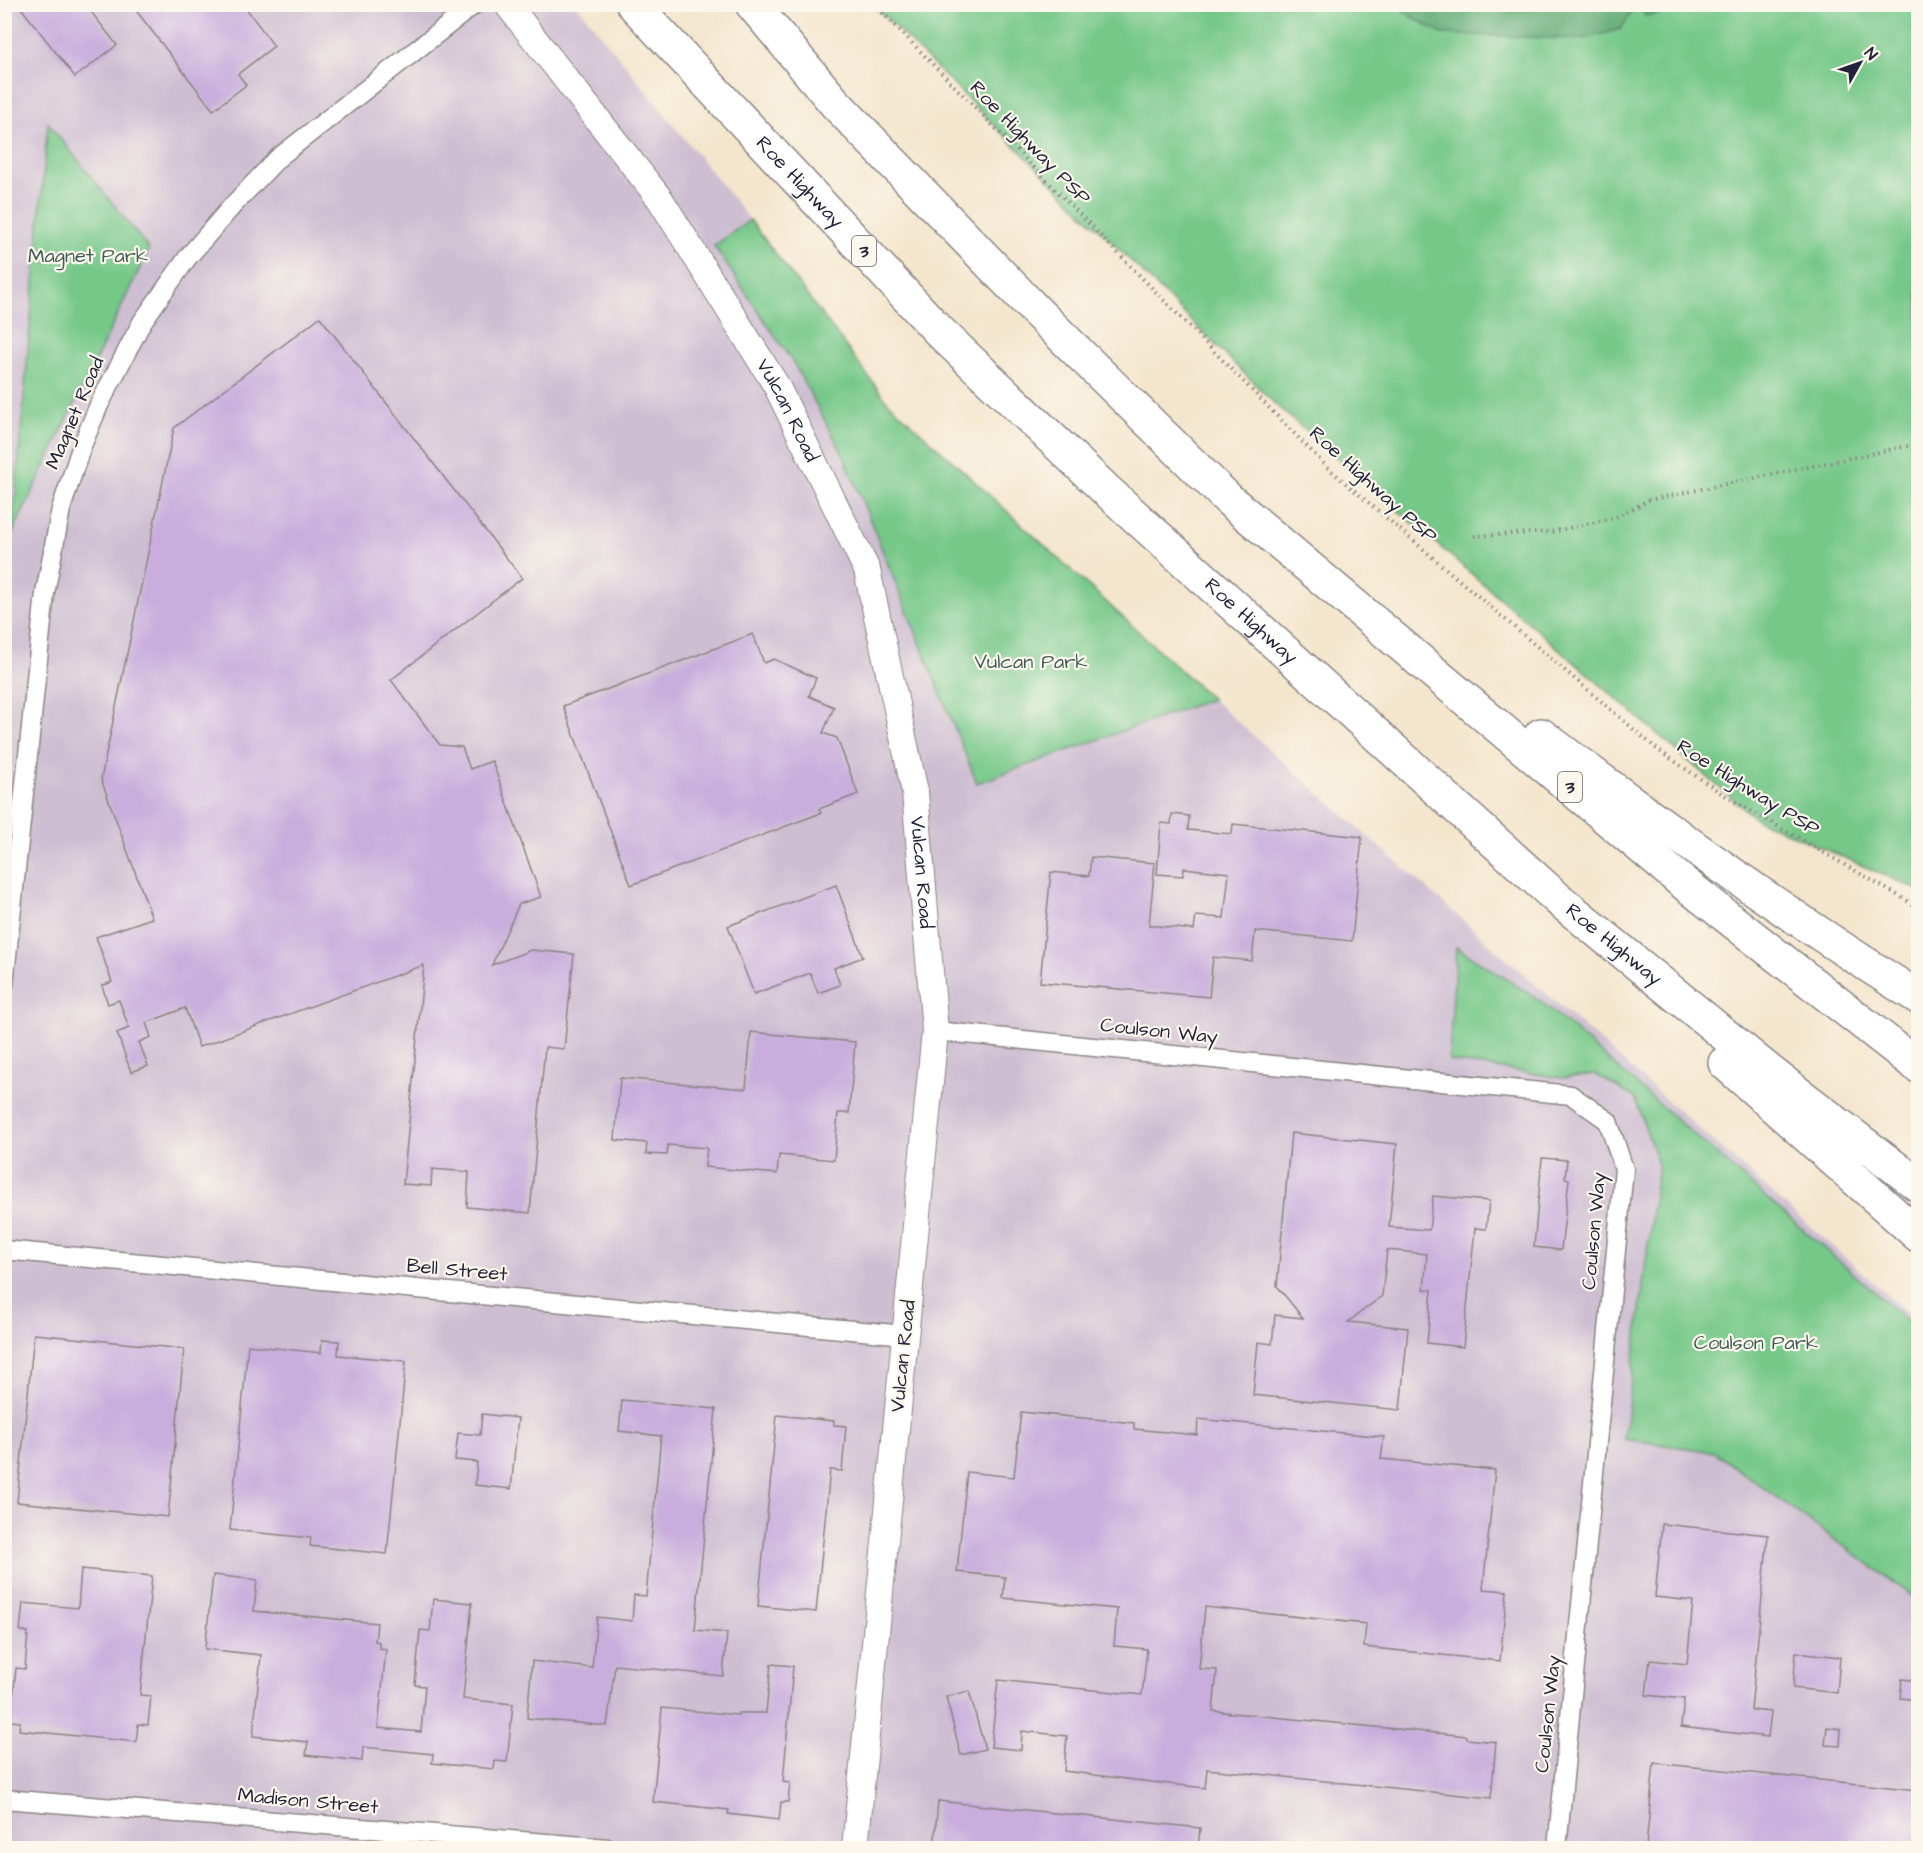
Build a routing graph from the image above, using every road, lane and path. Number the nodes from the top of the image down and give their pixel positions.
1 (475, 4) edge
2 (507, 4) edge
3 (633, 4) edge
4 (752, 4) edge
5 (874, 4) edge
6 (1918, 444) edge
7 (1228, 498) junction
8 (1474, 536) dead end
9 (1558, 899) junction
10 (1918, 908) edge
11 (4, 984) edge
12 (1918, 997) edge
13 (935, 1031) junction
14 (1918, 1066) edge
15 (1918, 1185) edge
16 (1918, 1235) edge
17 (4, 1250) edge
18 (905, 1335) junction
19 (4, 1799) edge
20 (608, 1848) edge
21 (855, 1848) edge
22 (1557, 1848) edge

1 - 11 street, Magnet Road
2 - 13 street, Vulcan Road
3 - 9 highway, Roe Highway / 3
4 - 7 highway, 3
5 - 10 path, Roe Highway PSP
6 - 8 path
7 - 12 highway
7 - 14 highway, 3
9 - 15 highway, Roe Highway / 3
9 - 16 highway
13 - 18 street, Vulcan Road
13 - 22 street, Coulson Way
17 - 18 street, Bell Street
18 - 21 street, Vulcan Road
19 - 20 street, Madison Street

